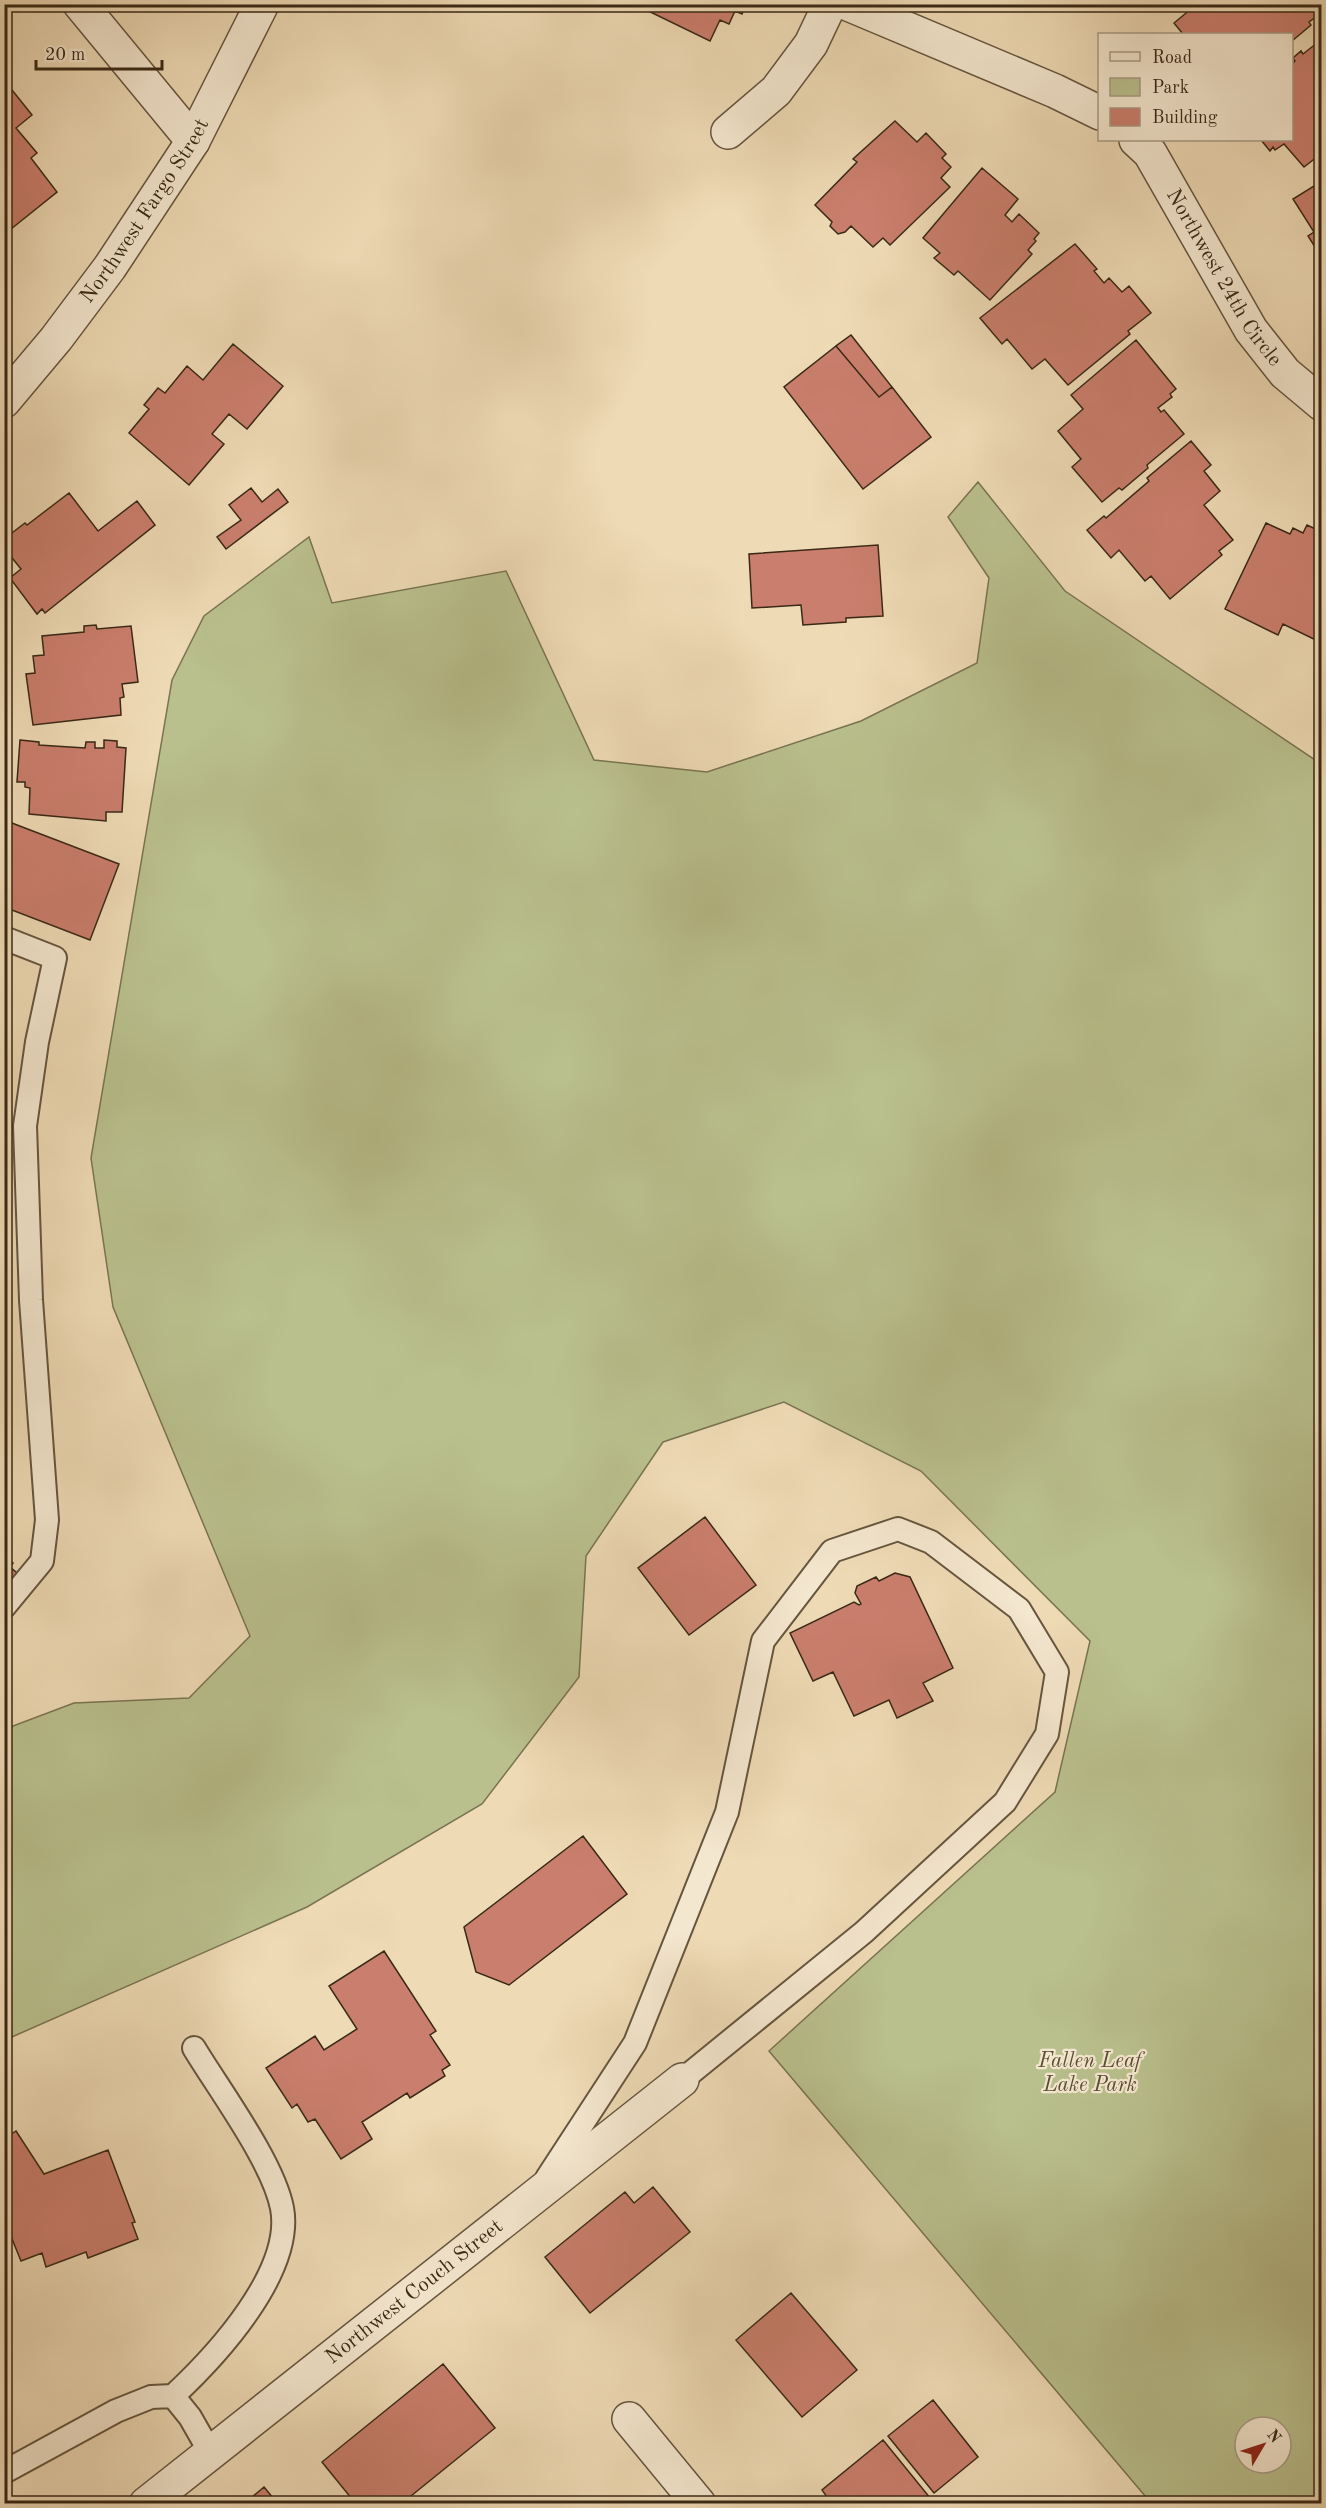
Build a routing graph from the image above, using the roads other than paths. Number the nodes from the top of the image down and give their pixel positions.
1 (80, 4) edge
2 (262, 4) edge
3 (830, 4) edge
4 (848, 4) edge
5 (1098, 112) edge
6 (728, 132) dead end
7 (193, 141) junction
8 (1137, 141) edge
9 (4, 401) edge
10 (1322, 404) edge
11 (4, 938) edge
12 (4, 1607) edge
13 (194, 2048) dead end
14 (682, 2080) joint
15 (535, 2197) junction
16 (173, 2396) junction
17 (629, 2419) dead end
18 (210, 2452) junction
19 (4, 2472) edge
20 (146, 2504) edge
21 (699, 2504) edge

1 - 7 street
2 - 7 street, Northwest Fargo Street
3 - 6 street
4 - 5 street
7 - 9 street, Northwest Fargo Street
8 - 10 street, Northwest 24th Circle
11 - 12 lane
13 - 16 lane
14 - 15 street, Northwest Couch Street
14 - 15 lane
15 - 18 street, Northwest Couch Street
16 - 18 lane
16 - 19 lane
17 - 21 street
18 - 20 street, Northwest Couch Street

